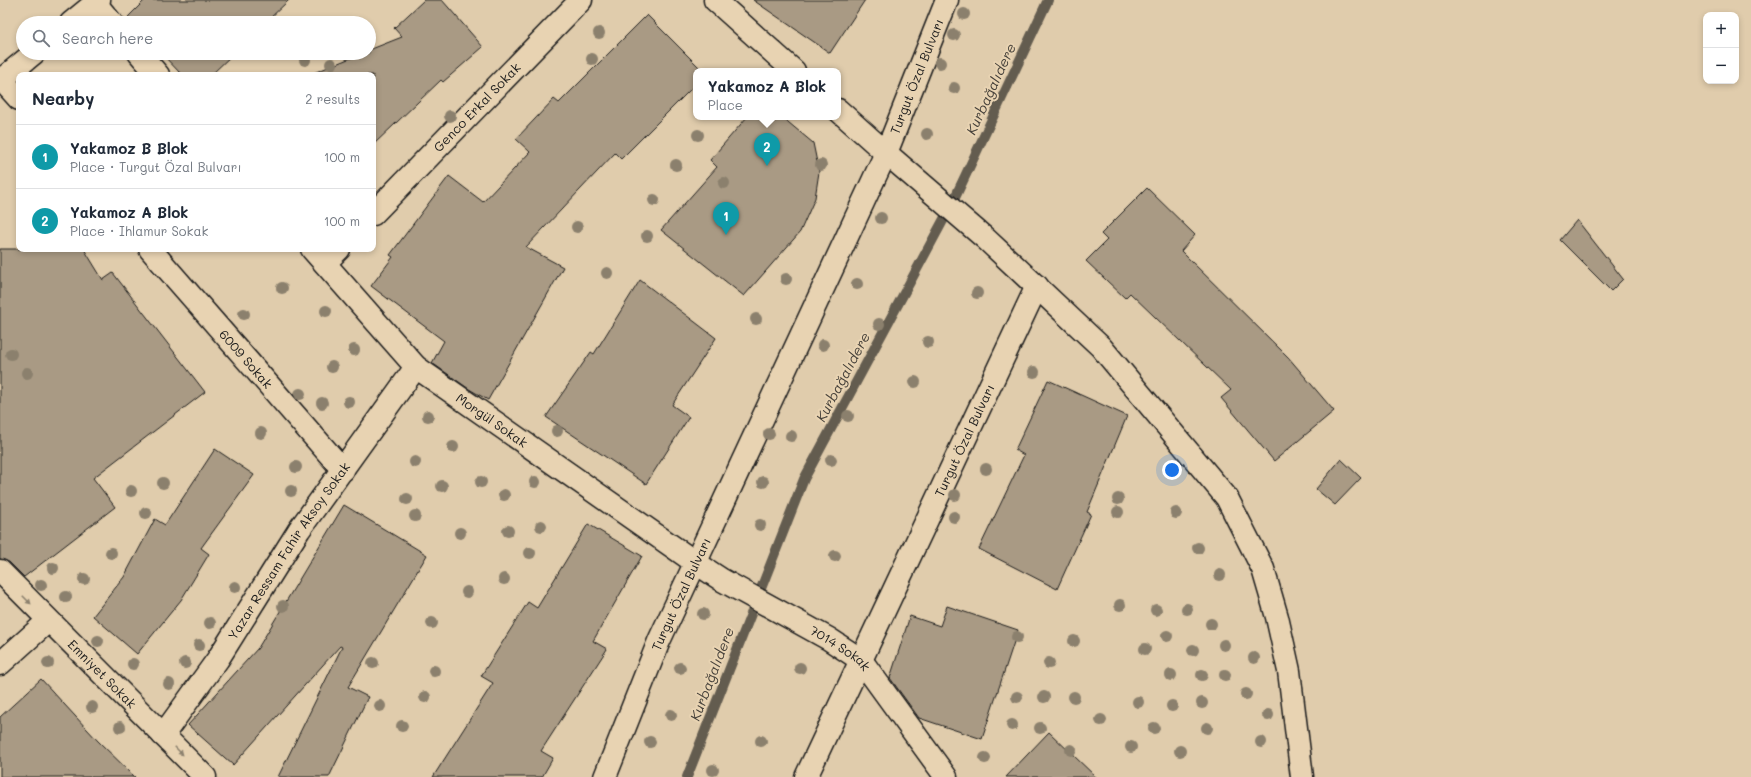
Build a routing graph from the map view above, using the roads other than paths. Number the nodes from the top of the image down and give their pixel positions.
1 (581, 0) edge
2 (715, 0) edge
3 (947, 0) edge
4 (97, 2) edge
5 (80, 16) edge
6 (107, 16) edge
7 (25, 60) edge
8 (145, 60) edge
9 (791, 68) edge
10 (155, 72) edge
11 (1, 80) edge
12 (16, 96) edge
13 (841, 113) edge
14 (886, 153) junction
15 (376, 211) edge
16 (153, 252) edge
17 (325, 254) edge
18 (1037, 286) junction
19 (416, 367) junction
20 (342, 470) junction
21 (696, 563) junction
22 (0, 572) edge
23 (48, 621) junction
24 (861, 660) junction
25 (0, 664) edge
26 (163, 735) junction
27 (205, 777) edge
28 (604, 777) edge
29 (806, 777) edge
30 (946, 777) edge
31 (1302, 777) edge

1 - 15 street, Genco Erkal Sokak
2 - 9 street
3 - 14 street, Turgut Özal Bulvarı
4 - 5 street
4 - 6 street
7 - 11 street
8 - 10 street
11 - 12 street
13 - 14 street
14 - 18 street
14 - 21 street, Turgut Özal Bulvarı
16 - 20 street, 6009 Sokak
17 - 19 street, Morgül Sokak
18 - 24 street, Turgut Özal Bulvarı
18 - 31 street
19 - 20 street, Yazar Ressam Fahir Aksoy Sokak
19 - 21 street, Morgül Sokak
20 - 26 street, Yazar Ressam Fahir Aksoy Sokak
21 - 24 street, 7014 Sokak
21 - 28 street, Turgut Özal Bulvarı
22 -> 23 street, Emniyet Sokak
23 - 25 street
23 - 26 street, Emniyet Sokak
24 - 29 street, Turgut Özal Bulvarı
24 - 30 street, 7014 Sokak
26 -> 27 street, Emniyet Sokak

